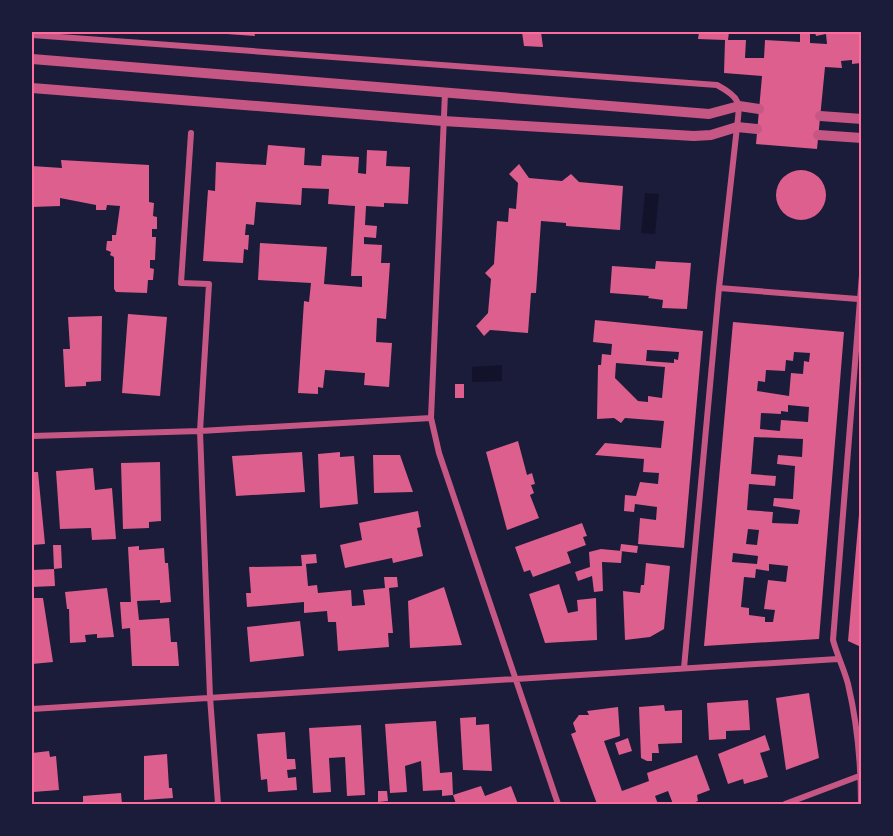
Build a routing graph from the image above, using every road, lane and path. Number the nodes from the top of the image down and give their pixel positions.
1 (32, 35) edge
2 (32, 59) edge
3 (33, 89) edge
4 (446, 93) junction
5 (739, 106) junction
6 (759, 109) dead end
7 (820, 116) dead end
8 (861, 119) edge
9 (443, 121) junction
10 (737, 128) junction
11 (757, 129) dead end
12 (190, 133) dead end
13 (818, 135) dead end
14 (861, 138) edge
15 (861, 275) edge
16 (719, 288) junction
17 (858, 299) junction
18 (431, 418) junction
19 (200, 431) junction
20 (32, 436) edge
21 (838, 660) junction
22 (684, 668) junction
23 (516, 678) junction
24 (210, 698) junction
25 (32, 709) edge
26 (861, 775) edge
27 (218, 804) edge
28 (558, 804) edge
29 (785, 804) edge
30 (861, 804) edge

1 - 5 street
2 - 4 street
3 - 9 street
4 - 5 street
4 - 9 street
5 - 6 street
5 - 10 street
7 - 8 street
9 - 10 street
9 - 18 street
10 - 11 street
10 - 16 street
12 - 19 street
13 - 14 street
15 - 17 street
16 - 17 street
16 - 22 street
17 - 21 street
18 - 19 street
18 - 23 street
19 - 20 street
19 - 24 street
21 - 22 street
21 - 26 street
22 - 23 street
23 - 24 street
23 - 28 street
24 - 25 street
24 - 27 street
26 - 29 street
26 - 30 street

